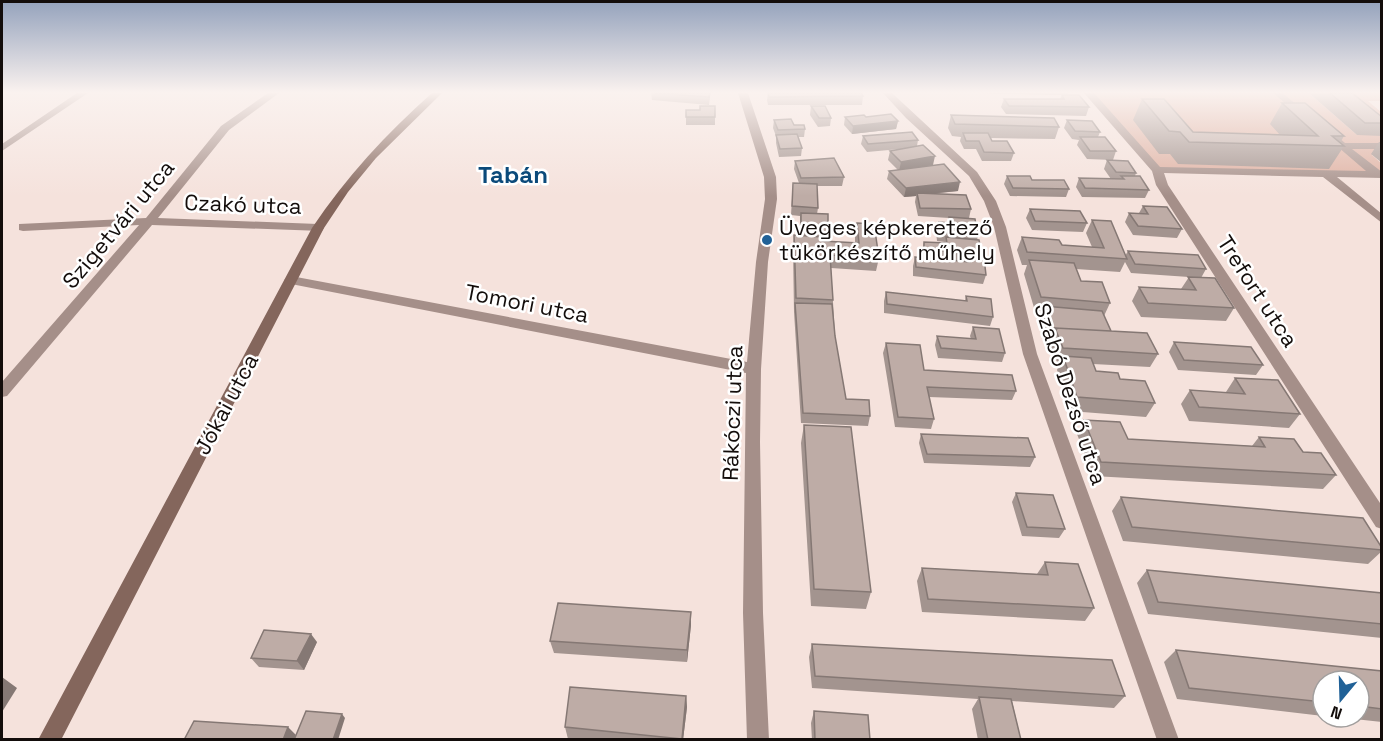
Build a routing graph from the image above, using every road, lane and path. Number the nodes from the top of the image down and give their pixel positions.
1 (32, 128) edge
2 (226, 128) edge
3 (400, 128) edge
4 (754, 128) edge
5 (922, 128) edge
6 (1120, 128) edge
7 (1319, 128) edge
8 (1342, 146) junction
9 (1382, 146) edge
10 (2, 148) edge
11 (1157, 170) junction
12 (1325, 173) junction
13 (1379, 175) edge
14 (1382, 220) edge
15 (149, 221) junction
16 (23, 227) dead end
17 (318, 228) junction
18 (291, 280) junction
19 (754, 369) junction
20 (2, 392) edge
21 (1382, 522) edge
22 (49, 740) edge
23 (758, 740) edge
24 (1168, 740) edge

1 - 10 street
2 - 15 street, Szigetvári utca
3 - 17 main road, Jókai utca
4 - 19 street, Rákóczi utca
5 - 24 street, Szabó Dezső utca
6 - 11 street, Trefort utca
7 - 8 street
8 - 9 street
8 - 13 street
11 - 12 street
11 - 21 street, Trefort utca
12 - 13 street
12 - 14 street
15 - 16 street, Czakó utca
15 - 17 street, Czakó utca
15 - 20 street, Szigetvári utca
17 - 18 main road, Jókai utca
18 - 19 street, Tomori utca
18 - 22 main road, Jókai utca
19 - 23 street, Rákóczi utca

